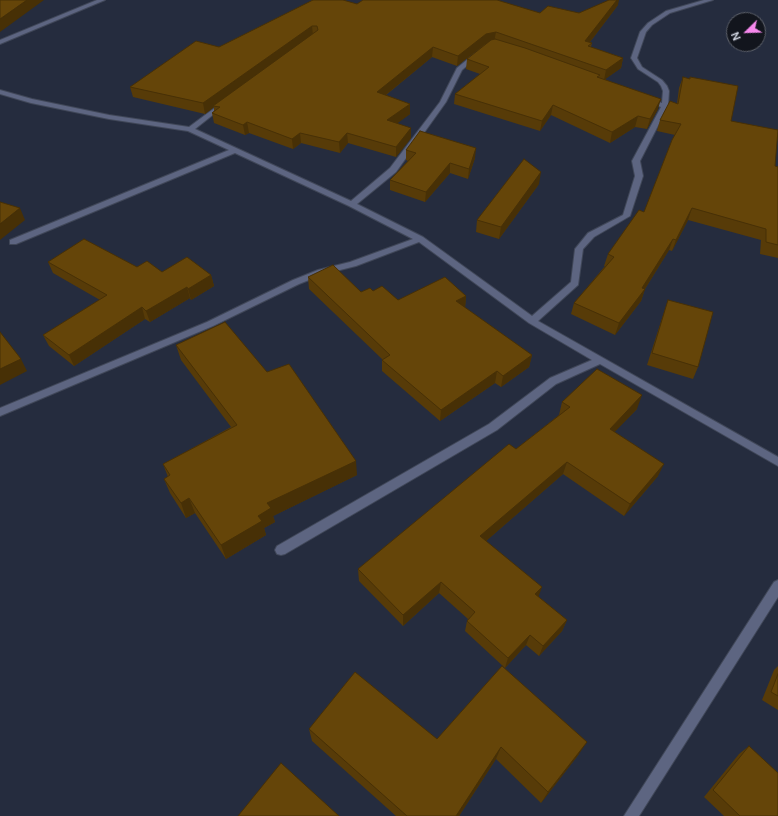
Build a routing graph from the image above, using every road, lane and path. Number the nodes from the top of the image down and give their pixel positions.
1 (102, 0) edge
2 (710, 0) edge
3 (0, 42) edge
4 (482, 51) edge
5 (0, 92) edge
6 (638, 97) edge
7 (228, 102) edge
8 (665, 106) junction
9 (190, 129) junction
10 (235, 150) junction
11 (352, 204) junction
12 (420, 239) junction
13 (13, 242) dead end
14 (532, 321) junction
15 (599, 361) junction
16 (0, 412) edge
17 (778, 462) edge
18 (281, 550) dead end
19 (778, 586) edge
20 (631, 816) edge

1 - 3 street
2 - 8 street
4 - 11 street
5 - 9 street
6 - 8 street
7 - 9 street
8 - 14 street
9 - 10 street
10 - 11 street
10 - 13 street
11 - 12 street
12 - 14 street
12 - 16 street
14 - 15 street
15 - 17 street
15 - 18 street
19 - 20 street

